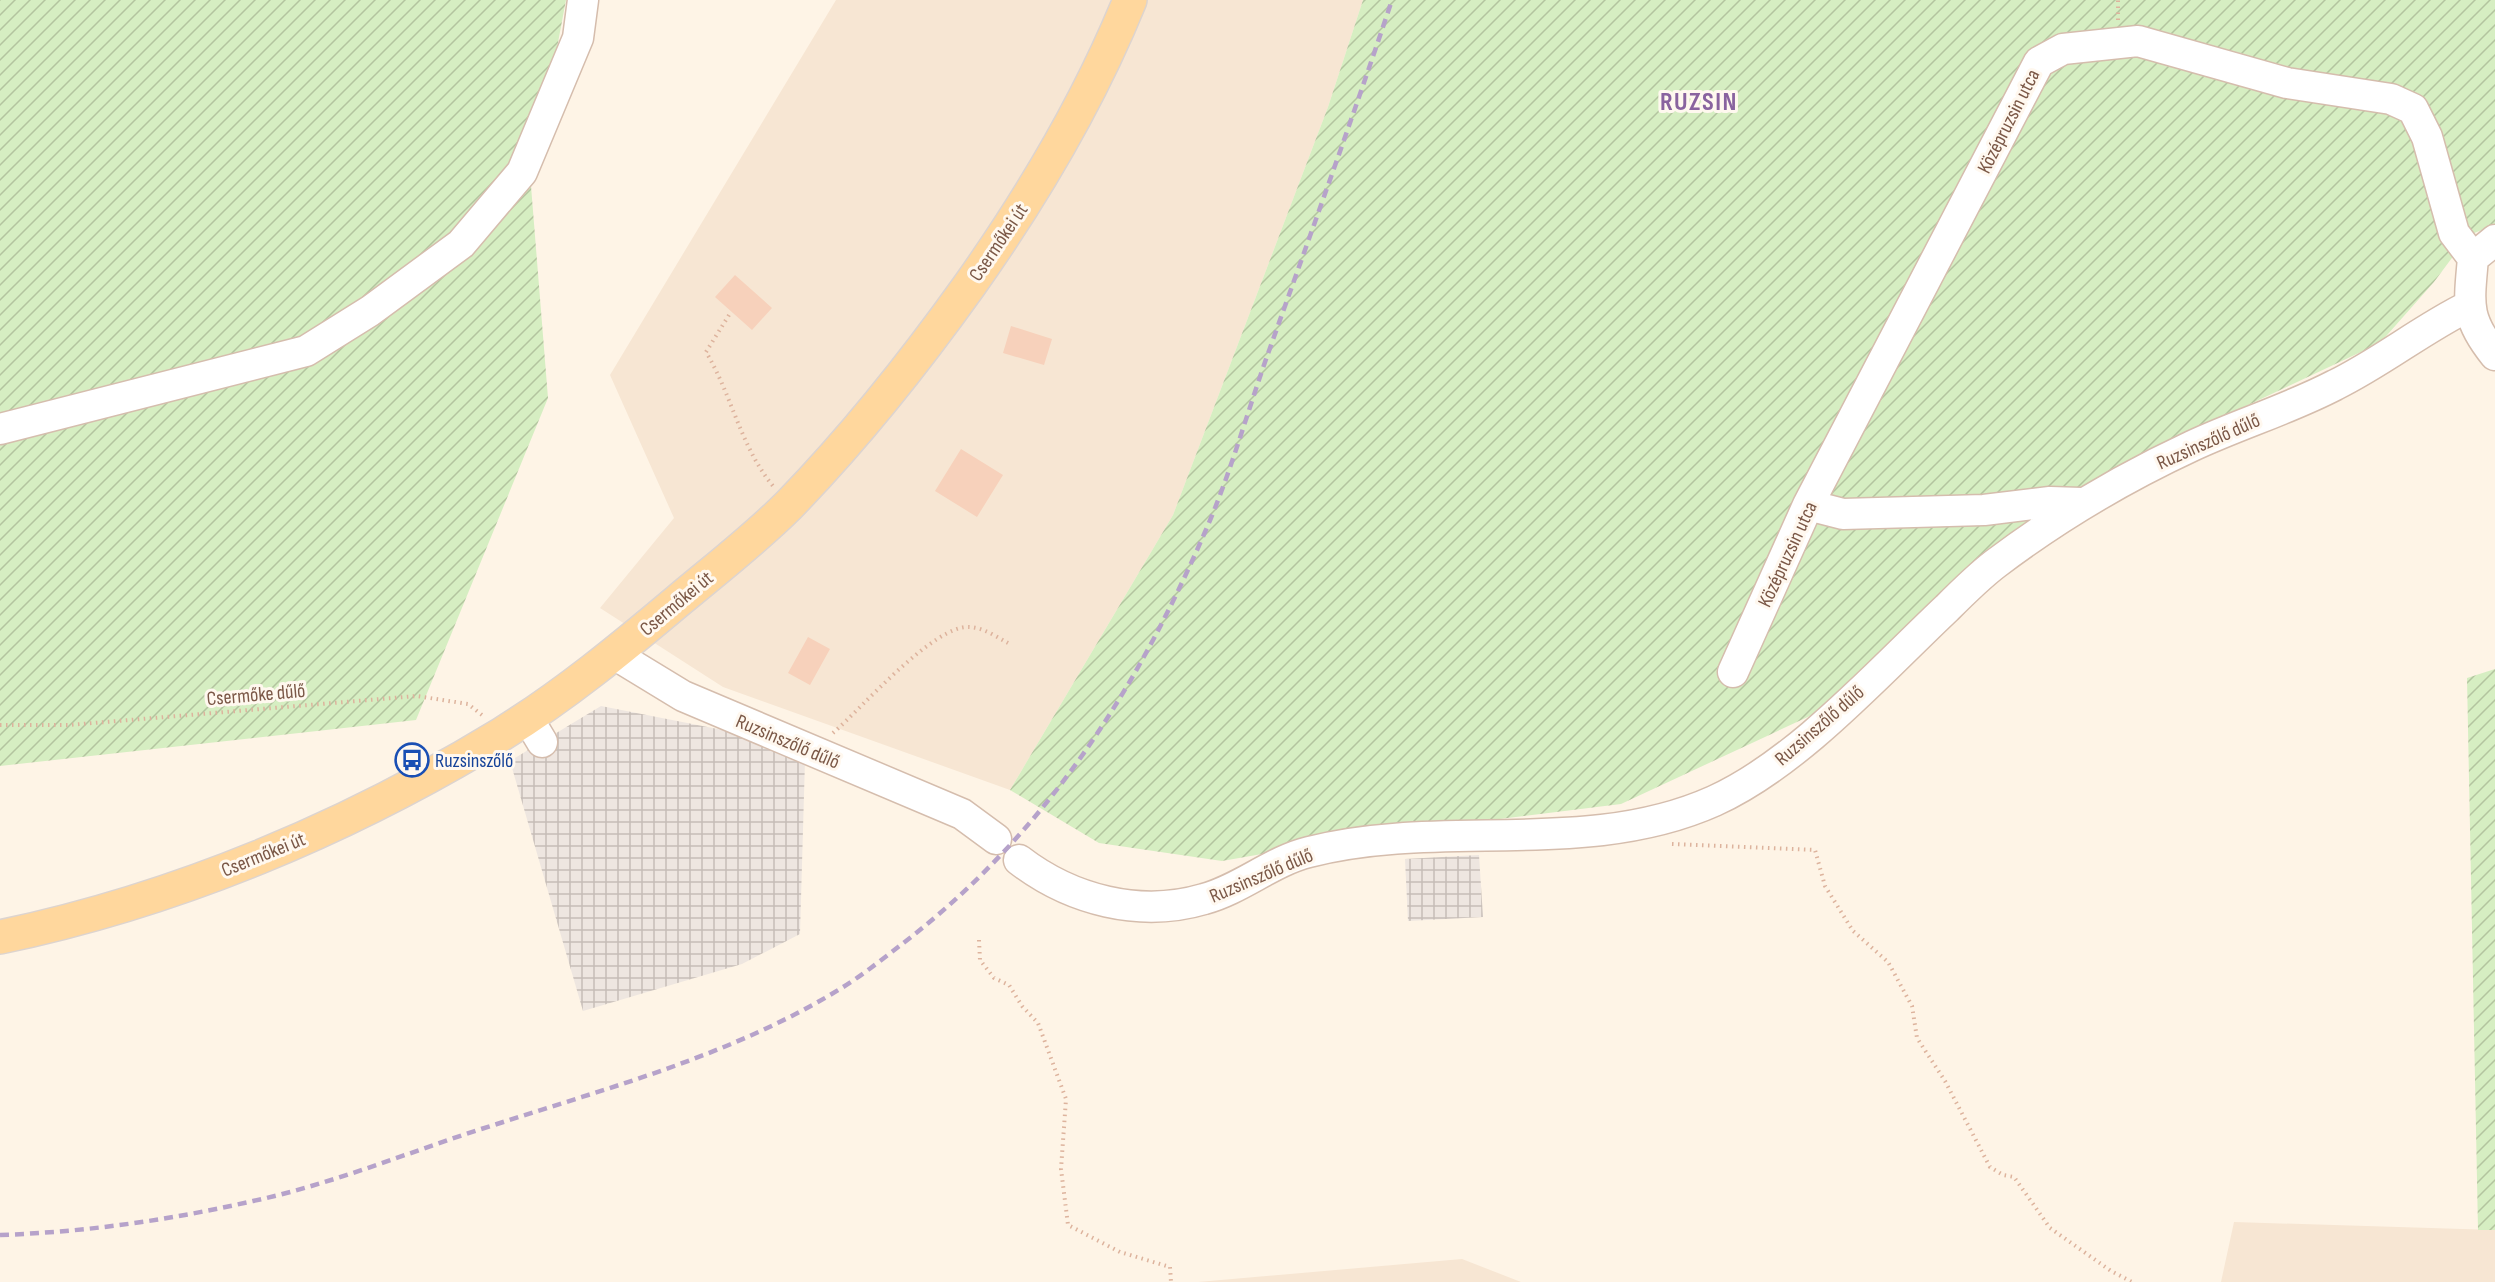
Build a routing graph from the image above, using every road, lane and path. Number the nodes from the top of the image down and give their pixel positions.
1 (583, 0) edge
2 (1130, 0) edge
3 (2484, 249) edge
4 (2469, 306) junction
5 (729, 315) dead end
6 (2495, 355) edge
7 (0, 429) edge
8 (2081, 503) junction
9 (789, 505) junction
10 (1808, 506) junction
11 (1008, 644) dead end
12 (614, 654) junction
13 (1733, 672) dead end
14 (0, 725) edge
15 (524, 730) junction
16 (813, 752) junction
17 (996, 839) dead end
18 (1664, 844) dead end
19 (1019, 860) dead end
20 (0, 937) edge
21 (980, 940) dead end
22 (1171, 1282) edge
23 (2132, 1282) edge

1 - 7 street
2 - 9 main road, Csermőkei út
3 - 4 street
3 - 10 street, Középruzsin utca
4 - 6 street
4 - 8 street, Ruzsinszőlő dűlő
5 - 9 path
8 - 10 street
8 - 19 street, Ruzsinszőlő dűlő
9 - 12 main road, Csermőkei út
10 - 13 street, Középruzsin utca
11 - 16 path
12 - 15 main road, Csermőkei út
12 - 16 street, Ruzsinszőlő dűlő
14 - 15 path, Csermőke dűlő
15 - 20 main road, Csermőkei út
16 - 17 street, Ruzsinszőlő dűlő
18 - 23 path
21 - 22 path

